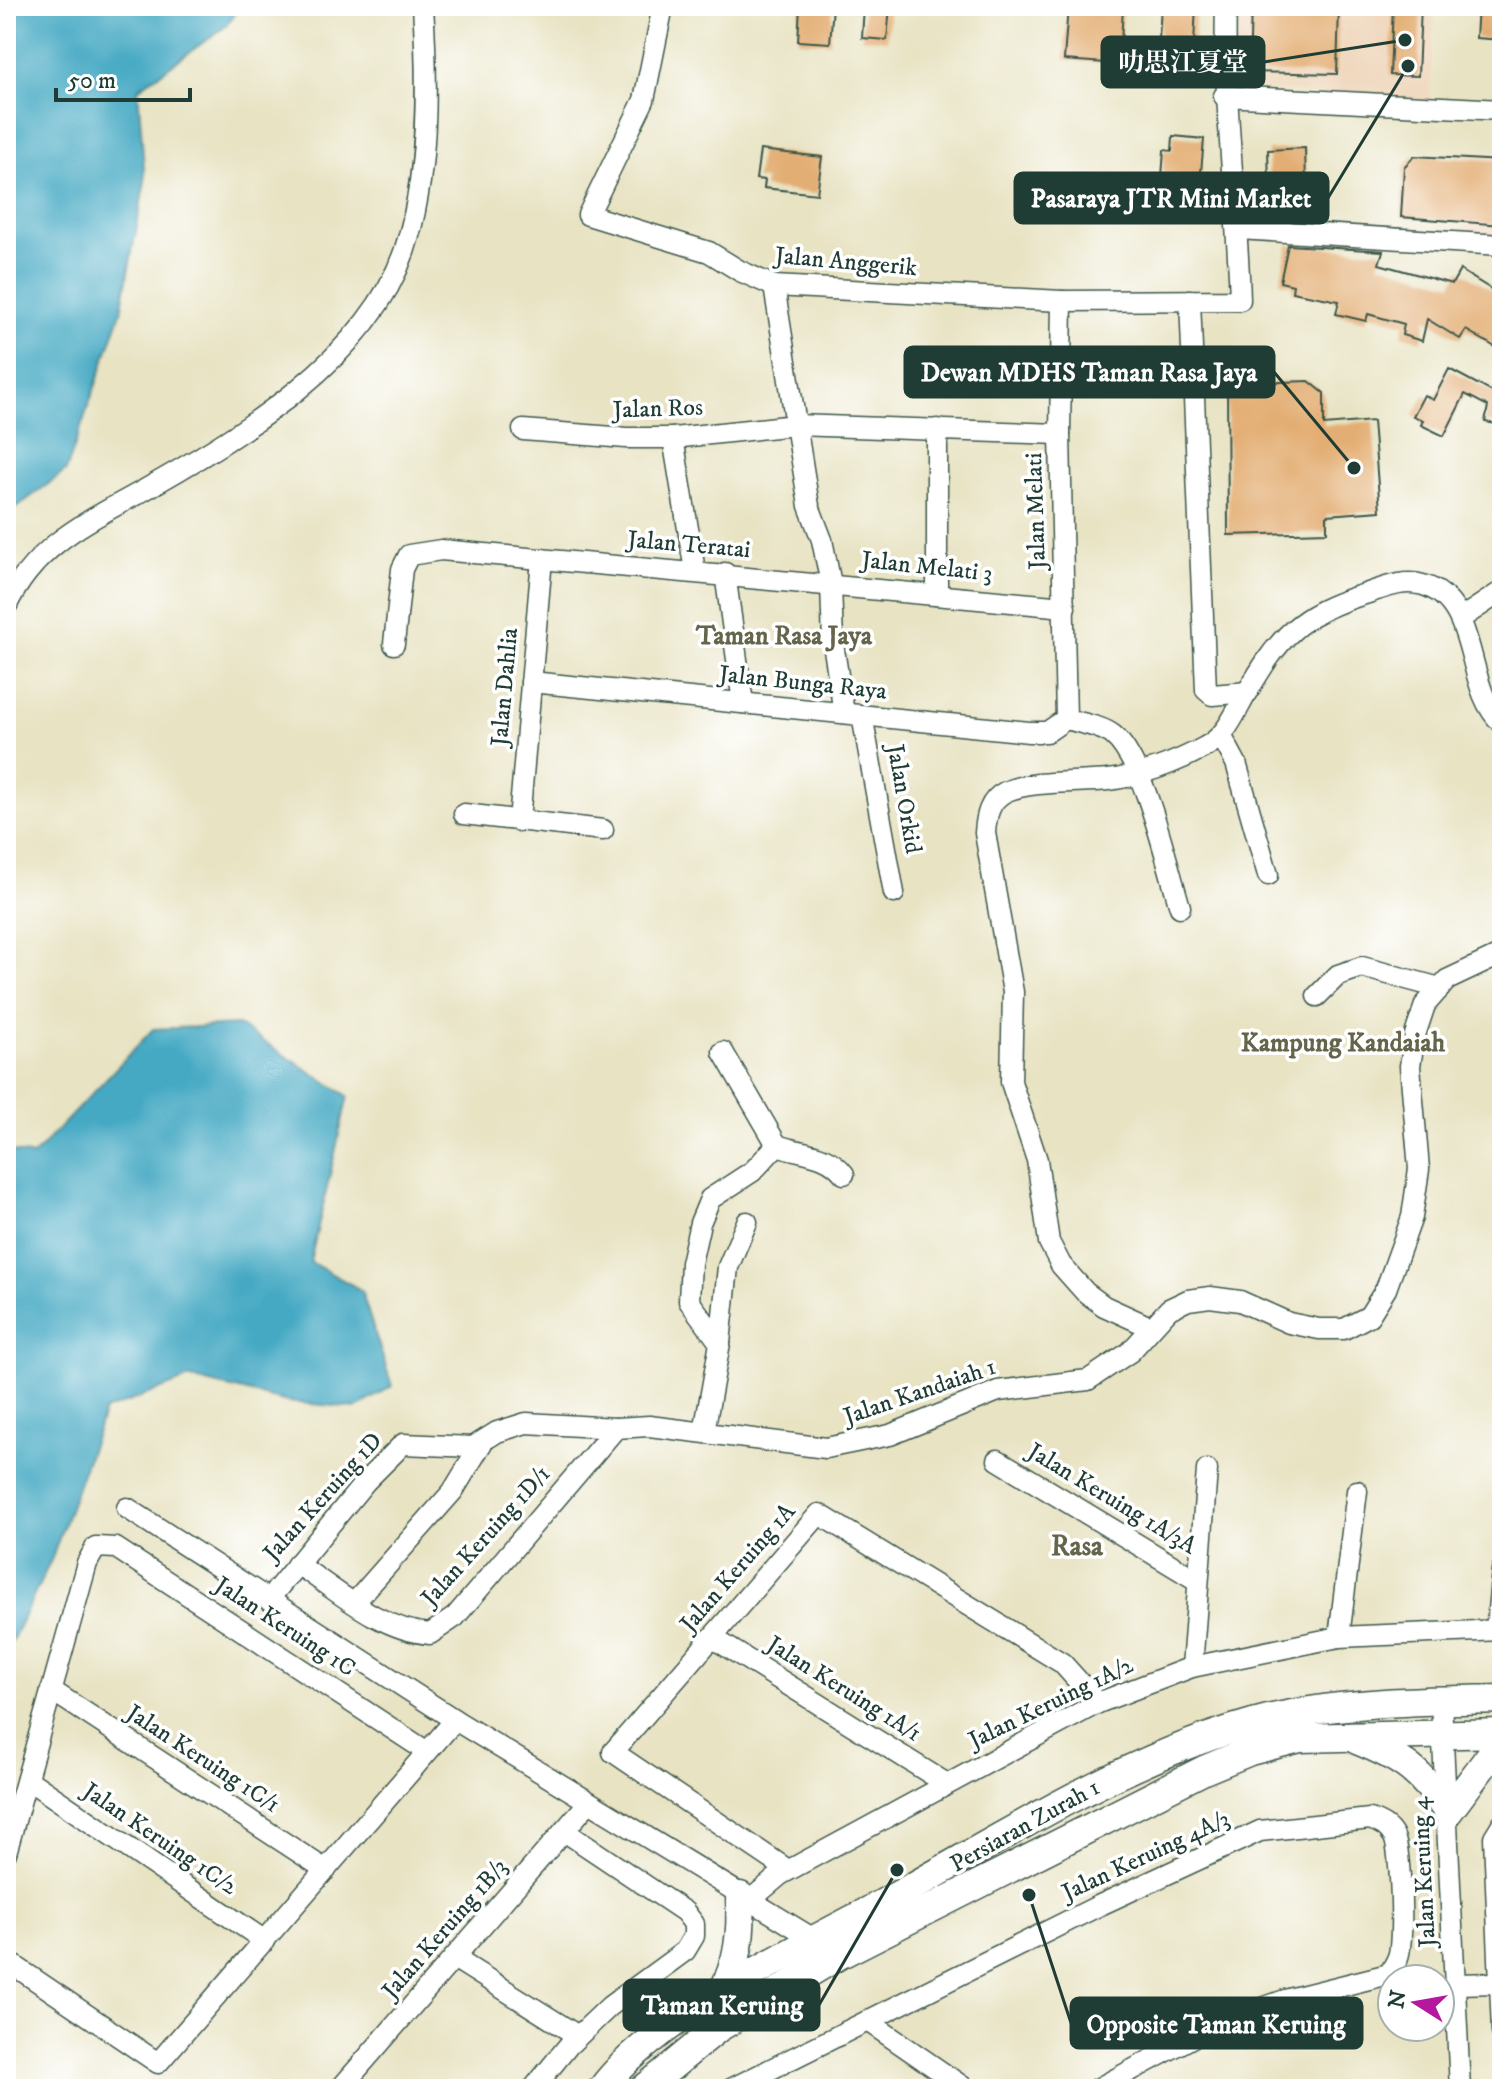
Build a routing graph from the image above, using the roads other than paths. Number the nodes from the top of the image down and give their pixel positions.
1 (423, 6) edge
2 (663, 6) edge
3 (1226, 6) edge
4 (1224, 96) junction
5 (1502, 110) edge
6 (1238, 229) junction
7 (1502, 245) edge
8 (774, 286) junction
9 (1190, 300) junction
10 (1062, 301) junction
11 (795, 425) junction
12 (937, 429) junction
13 (523, 430) dead end
14 (1060, 434) junction
15 (673, 438) junction
16 (542, 559) junction
17 (695, 571) junction
18 (725, 573) junction
19 (831, 584) junction
20 (1502, 591) edge
21 (937, 595) junction
22 (6, 607) edge
23 (1065, 607) junction
24 (1460, 619) junction
25 (394, 644) dead end
26 (531, 682) junction
27 (1248, 692) junction
28 (743, 703) junction
29 (853, 714) junction
30 (1066, 719) junction
31 (1502, 723) edge
32 (1222, 737) junction
33 (1136, 772) junction
34 (464, 814) dead end
35 (519, 821) junction
36 (603, 830) dead end
37 (1268, 875) dead end
38 (894, 893) dead end
39 (1180, 907) dead end
40 (1502, 954) edge
41 (1440, 988) junction
42 (1317, 996) dead end
43 (723, 1052) dead end
44 (777, 1145) junction
45 (844, 1174) dead end
46 (747, 1222) dead end
47 (1150, 1327) junction
48 (720, 1343) junction
49 (616, 1428) junction
50 (704, 1432) junction
51 (482, 1443) junction
52 (998, 1460) dead end
53 (1207, 1470) dead end
54 (1357, 1491) dead end
55 (127, 1508) dead end
56 (297, 1564) junction
57 (1502, 1570) edge
58 (1198, 1581) junction
59 (269, 1599) junction
60 (355, 1602) junction
61 (1499, 1630) edge
62 (1339, 1637) junction
63 (713, 1638) junction
64 (1192, 1667) junction
65 (51, 1690) junction
66 (1502, 1699) edge
67 (1441, 1701) junction
68 (1098, 1703) junction
69 (455, 1720) junction
70 (1502, 1733) edge
71 (1444, 1734) junction
72 (1347, 1736) junction
73 (1502, 1748) edge
74 (426, 1751) junction
75 (27, 1779) junction
76 (947, 1784) junction
77 (589, 1802) junction
78 (1448, 1812) junction
79 (1502, 1824) edge
80 (564, 1831) junction
81 (6, 1853) edge
82 (326, 1870) junction
83 (788, 1870) junction
84 (744, 1899) junction
85 (265, 1941) junction
86 (827, 1948) junction
87 (454, 1958) junction
88 (6, 1960) edge
89 (1454, 1963) edge
90 (1500, 1983) junction
91 (1456, 1984) edge
92 (721, 1995) junction
93 (1456, 2005) edge
94 (869, 2022) junction
95 (1502, 2032) edge
96 (578, 2036) junction
97 (351, 2086) edge
98 (533, 2089) edge
99 (602, 2089) edge
100 (644, 2089) edge
101 (731, 2089) edge
102 (966, 2089) edge
103 (1097, 2089) edge
104 (1460, 2089) edge

1 - 22 street
2 - 8 street, Jalan Anggerik
3 - 4 street
4 - 5 street
4 - 6 street
6 - 7 street
6 - 9 street, Jalan Anggerik
8 - 10 street, Jalan Anggerik
8 - 11 street, Jalan Orkid
9 - 10 street, Jalan Anggerik
9 - 27 street
10 - 14 street, Jalan Melati
11 - 12 street, Jalan Ros
11 - 15 street, Jalan Ros
11 - 19 street, Jalan Orkid
12 - 14 street, Jalan Ros
12 - 21 street
13 - 15 street, Jalan Ros
14 - 23 street, Jalan Melati
15 - 17 street
16 - 17 street, Jalan Teratai
16 - 25 street, Jalan Teratai
16 - 26 street, Jalan Dahlia
17 - 18 street, Jalan Teratai
18 - 19 street, Jalan Teratai
18 - 28 street
19 - 21 street, Jalan Melati 3
19 - 29 street, Jalan Orkid
20 - 24 street
21 - 23 street, Jalan Melati 3
23 - 30 street, Jalan Melati
24 - 27 street
24 - 31 street
26 - 28 street, Jalan Bunga Raya
26 - 35 street, Jalan Dahlia
27 - 32 street
28 - 29 street, Jalan Bunga Raya
29 - 30 street, Jalan Bunga Raya
29 - 38 street, Jalan Orkid
30 - 33 street
32 - 33 street
32 - 37 street
33 - 39 street
33 - 47 street
34 - 35 street
35 - 36 street
40 - 41 street, Jalan Kandaiah 1
41 - 42 street
41 - 47 street, Jalan Kandaiah 1
43 - 44 street
44 - 45 street
44 - 48 street
46 - 48 street
47 - 50 street, Jalan Kandaiah 1
48 - 50 street
49 - 50 street, Jalan Keruing 1D
49 - 51 street, Jalan Keruing 1D
49 - 60 street, Jalan Keruing 1D/1
51 - 56 street, Jalan Keruing 1D
51 - 60 street
52 - 58 street, Jalan Keruing 1A/3A
53 - 58 street
54 - 62 street
55 - 59 street
56 - 59 street, Jalan Keruing 1D
56 - 60 street, Jalan Keruing 1D/1
57 - 61 street
58 - 64 street
59 - 69 street
61 - 62 street, Jalan Keruing 1A/2
62 - 64 street, Jalan Keruing 1A/2
63 - 68 street, Jalan Keruing 1A
63 - 76 street, Jalan Keruing 1A/1
63 - 83 street, Jalan Keruing 1A
64 - 68 street, Jalan Keruing 1A/2
65 - 74 street, Jalan Keruing 1C
65 - 75 street
65 - 82 street, Jalan Keruing 1C/1
66 - 67 main road, Persiaran Zurah 1
67 - 71 street, Jalan Keruing 4
67 - 86 main road, Persiaran Zurah 1
68 - 76 street, Jalan Keruing 1A/2
69 - 74 street
69 - 77 street
70 - 71 main road, Persiaran Zurah 1
71 - 72 main road, Persiaran Zurah 1
71 - 78 street, Jalan Keruing 4
72 - 78 main road
72 - 86 main road, Persiaran Zurah 1
73 - 78 main road
74 - 82 street
75 - 81 street
75 - 85 street, Jalan Keruing 1C/2
76 - 83 street, Jalan Keruing 1A/2
77 - 80 street, Jalan Keruing 1B/3
77 - 84 street
78 - 89 street, Jalan Keruing 4
79 - 90 street
80 - 87 street, Jalan Keruing 1B/3
80 - 96 street
82 - 85 street
83 - 84 street, Jalan Keruing 1A/2
84 - 86 street
84 - 92 main road
85 - 88 street
86 - 92 main road, Persiaran Zurah 1
86 - 100 main road, Persiaran Zurah 1
87 - 96 street
87 - 97 street, Jalan Keruing 1B/3
90 - 91 street
90 - 95 street
92 - 99 main road, Persiaran Zurah 1
93 - 104 street, Jalan Keruing 4
94 - 101 street, Jalan Keruing 4A/3
94 - 102 street
94 - 103 street, Jalan Keruing 4A/3
96 - 98 street

